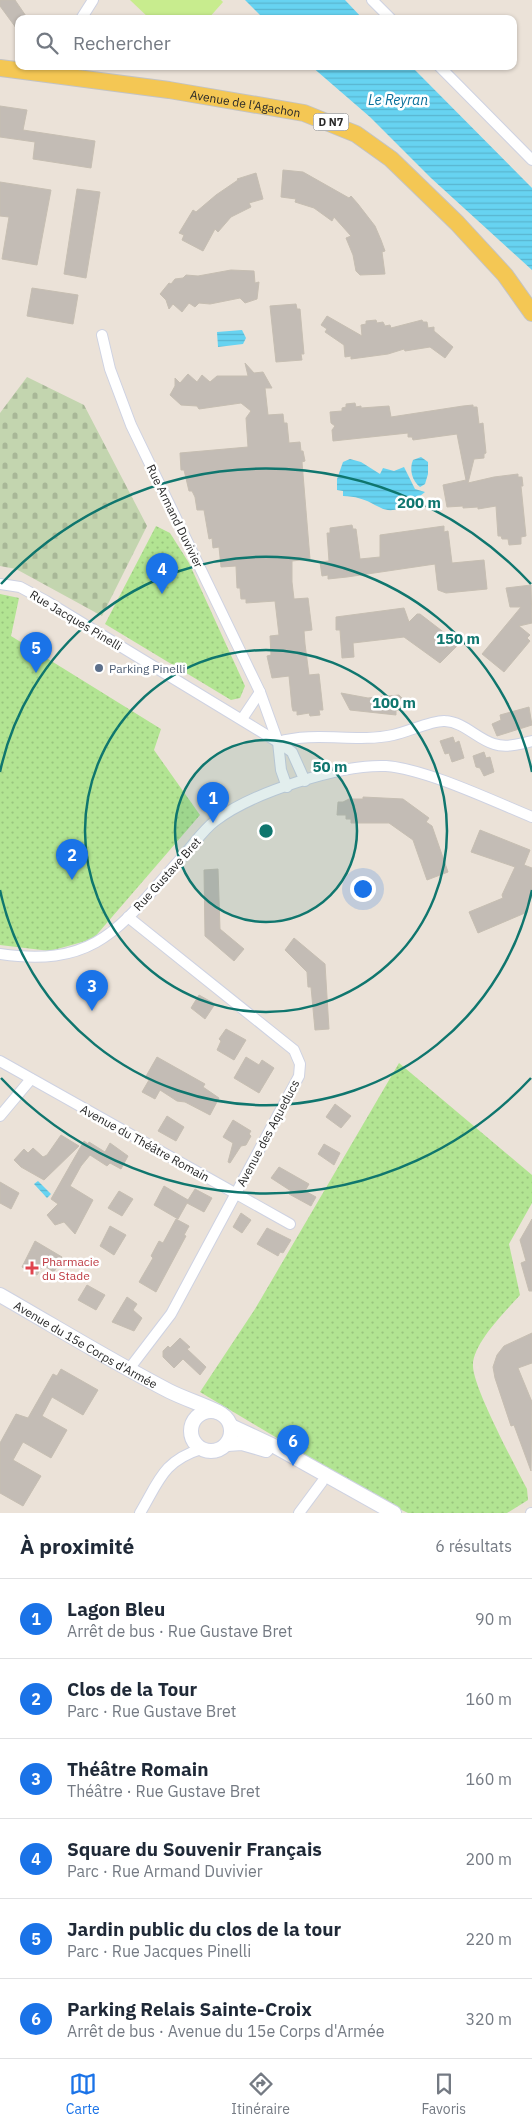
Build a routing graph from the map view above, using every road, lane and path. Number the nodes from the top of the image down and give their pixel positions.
1 (93, 0) edge
2 (372, 0) edge
3 (84, 15) edge
4 (387, 15) edge
5 (0, 68) edge
6 (15, 69) edge
7 (56, 70) edge
8 (443, 70) edge
9 (532, 160) edge
10 (530, 307) edge
11 (102, 335) dead end
12 (0, 584) edge
13 (260, 692) junction
14 (242, 719) junction
15 (532, 741) edge
16 (278, 742) junction
17 (305, 781) junction
18 (287, 787) junction
19 (532, 817) edge
20 (128, 917) junction
21 (0, 954) edge
22 (0, 1061) edge
23 (30, 1079) junction
24 (0, 1116) edge
25 (236, 1194) junction
26 (290, 1224) dead end
27 (0, 1295) edge
28 (129, 1369) junction
29 (172, 1392) junction
30 (218, 1412) junction
31 (195, 1420) junction
32 (231, 1426) junction
33 (228, 1444) junction
34 (201, 1449) junction
35 (322, 1482) junction
36 (140, 1513) edge
37 (299, 1513) edge
38 (379, 1513) edge
39 (394, 1513) edge

1 - 3 street
2 - 4 street
5 - 6 main road, Avenue de l'Agachon / D N7
7 - 10 main road, Avenue de l'Agachon / D N7
8 - 9 street
11 - 13 street, Rue Armand Duvivier
12 - 14 street, Rue Jacques Pinelli
13 - 14 street
13 - 16 street, Rue Armand Duvivier
14 - 16 street, Rue Jacques Pinelli
15 - 16 street
16 - 17 street, Rue Jacques Pinelli
16 - 18 street
17 - 18 street, Rue Gustave Bret
17 - 19 street, Rue Gustave Bret
18 - 20 street, Rue Gustave Bret
20 - 21 street, Rue Gustave Bret
20 - 25 street, Avenue des Aqueducs
22 - 23 street, Avenue du Théâtre Romain
23 - 24 street
23 - 25 street, Avenue du Théâtre Romain
25 - 26 street, Avenue du Théâtre Romain
25 - 28 street, Avenue des Aqueducs
27 - 28 main road, Avenue du 15e Corps d'Armée
28 - 29 main road, Avenue du 15e Corps d'Armée
29 - 30 main road, Avenue du 15e Corps d'Armée
29 - 31 main road, Avenue du 15e Corps d'Armée
30 - 31 main road
30 - 32 main road
31 - 34 main road
32 - 33 main road
32 - 39 main road
33 - 34 main road
33 - 35 main road
34 - 36 street
35 - 37 street
35 - 38 main road

